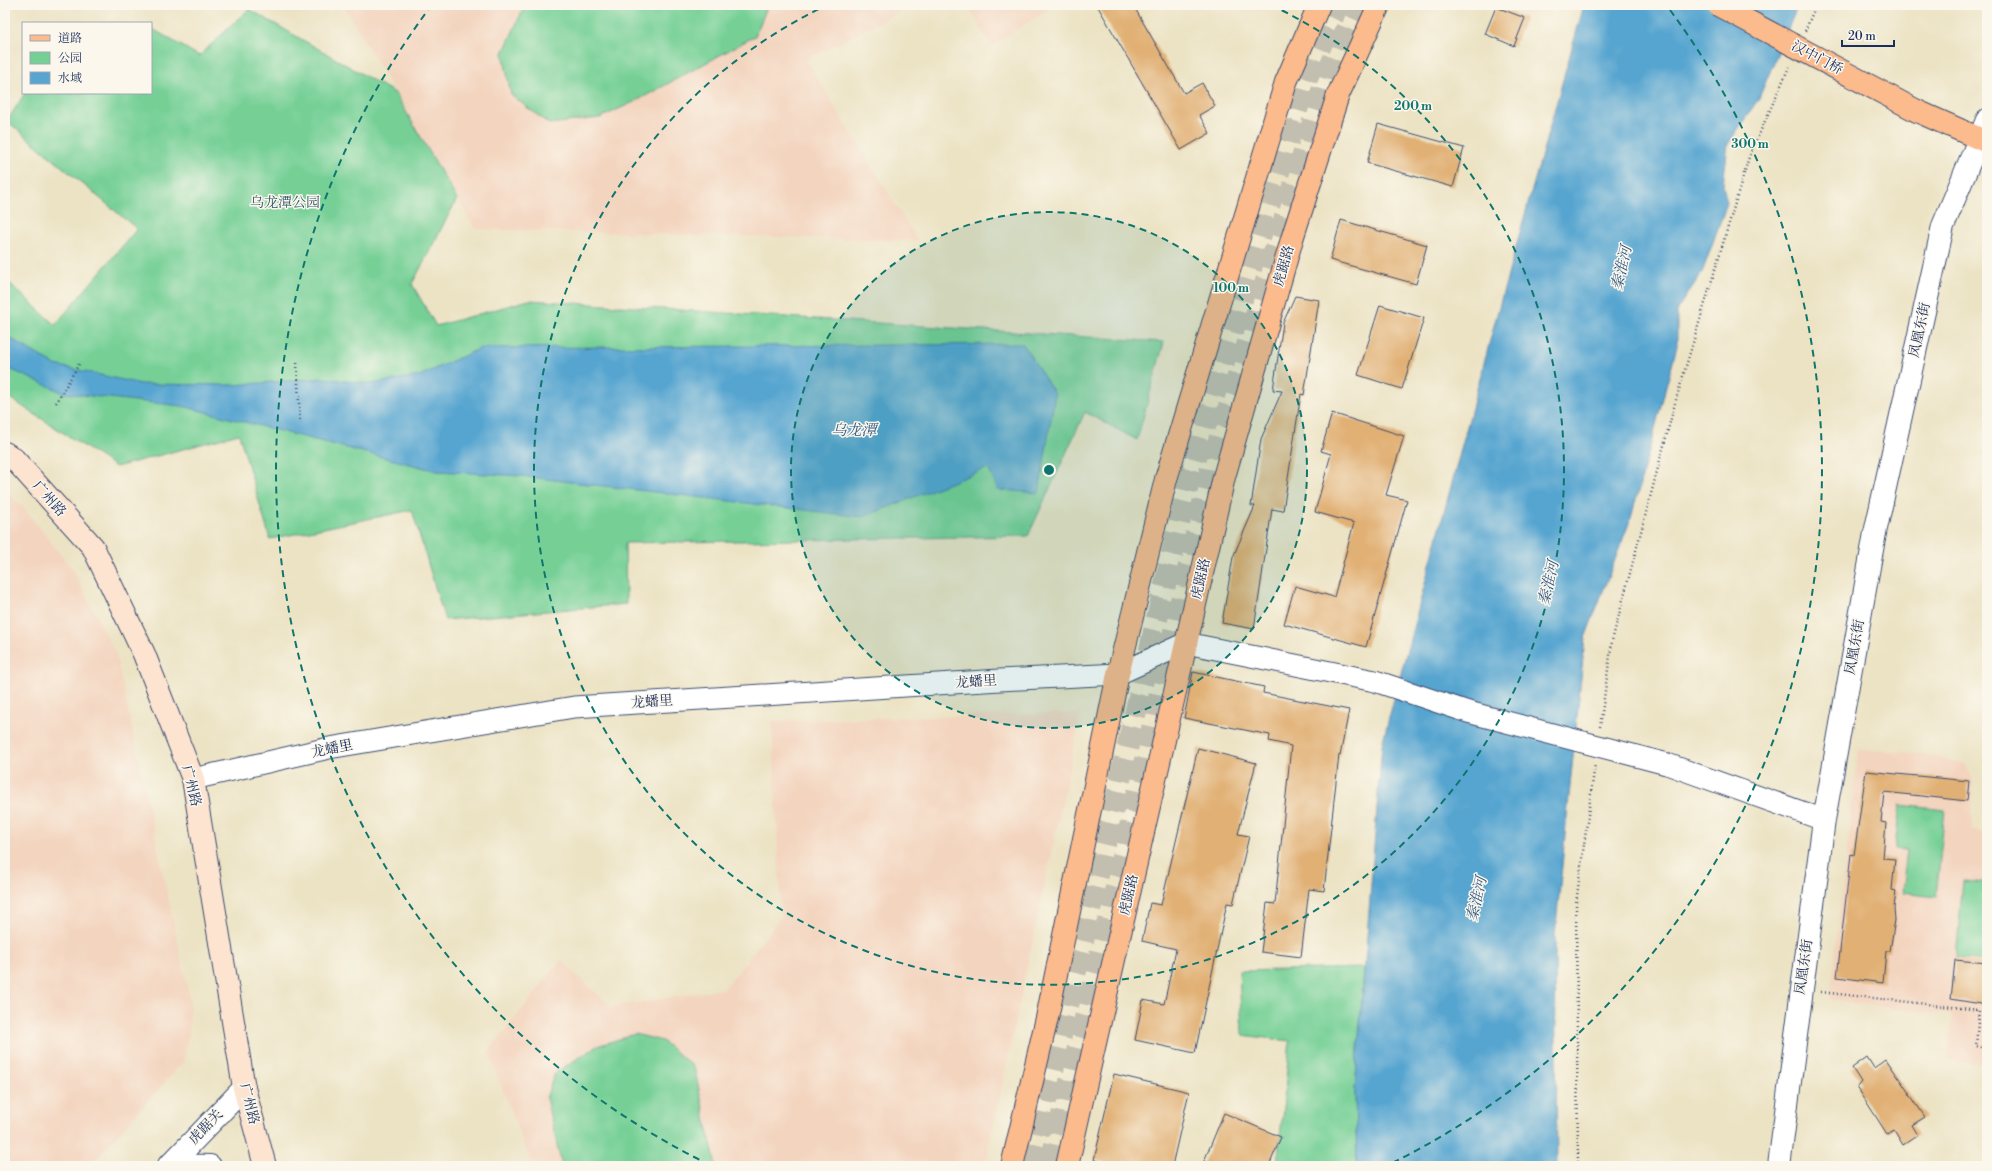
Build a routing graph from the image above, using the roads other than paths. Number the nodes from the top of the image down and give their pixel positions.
1 (1319, 5) edge
2 (1379, 5) edge
3 (1718, 5) edge
4 (1985, 134) edge
5 (5, 453) edge
6 (1186, 643) junction
7 (1118, 674) junction
8 (193, 779) junction
9 (1824, 820) junction
10 (244, 1088) junction
11 (169, 1166) edge
12 (210, 1166) edge
13 (265, 1166) edge
14 (1012, 1166) edge
15 (1067, 1166) edge
16 (1779, 1166) edge

1 - 7 main road
2 - 6 main road, 虎踞路
3 - 4 main road, 汉中门桥, bridge
4 - 9 street, 凤凰东街
5 - 8 main road, 广州路
6 - 7 street
6 - 9 street, bridge
6 - 15 main road, 虎踞路
7 - 8 street, 龙蟠里
7 - 14 main road
8 - 10 main road, 广州路
9 - 16 street, 凤凰东街
10 - 11 street, 虎踞关
10 - 13 main road, 广州路
11 - 12 street

